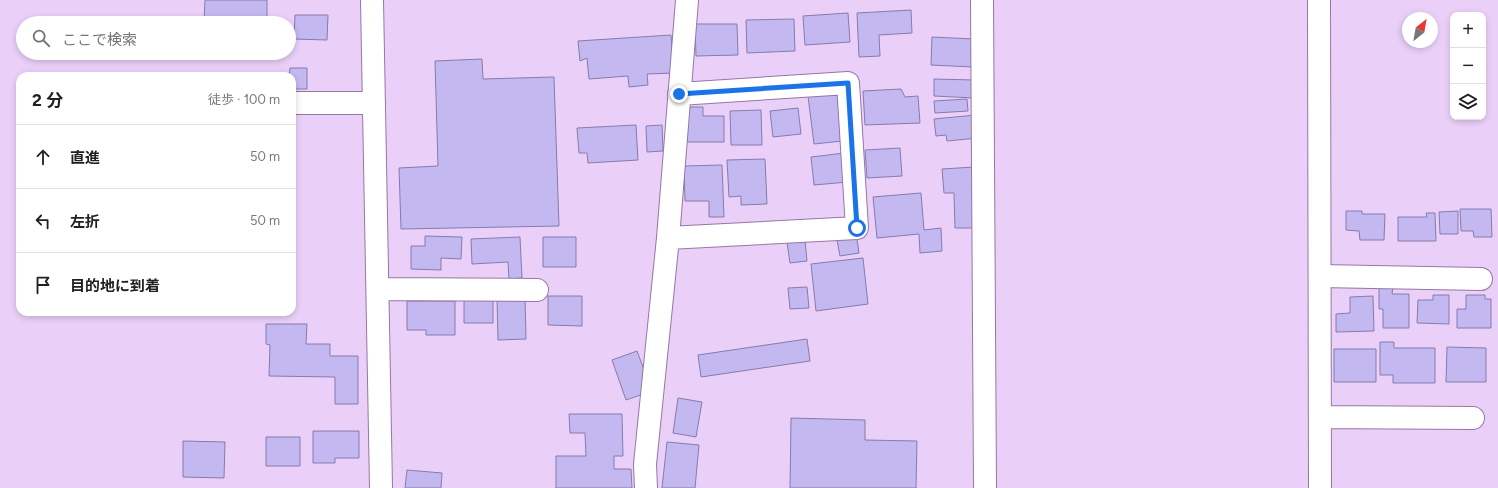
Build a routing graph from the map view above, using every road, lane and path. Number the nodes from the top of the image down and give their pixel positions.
1 (372, 0) edge
2 (687, 0) edge
3 (982, 0) edge
4 (1319, 0) edge
5 (679, 94) junction
6 (296, 103) edge
7 (374, 104) junction
8 (668, 238) junction
9 (1320, 276) junction
10 (1481, 279) dead end
11 (378, 289) junction
12 (538, 290) dead end
13 (1320, 418) junction
14 (1473, 418) dead end
15 (381, 488) edge
16 (646, 488) edge
17 (985, 488) edge
18 (1320, 488) edge

1 - 7 street
2 - 5 street
3 - 17 street
4 - 9 street
5 - 8 street
5 - 8 street
6 - 7 street
7 - 11 street
8 - 16 street
9 - 10 street
9 - 13 street
11 - 12 street
11 - 15 street
13 - 14 street
13 - 18 street

